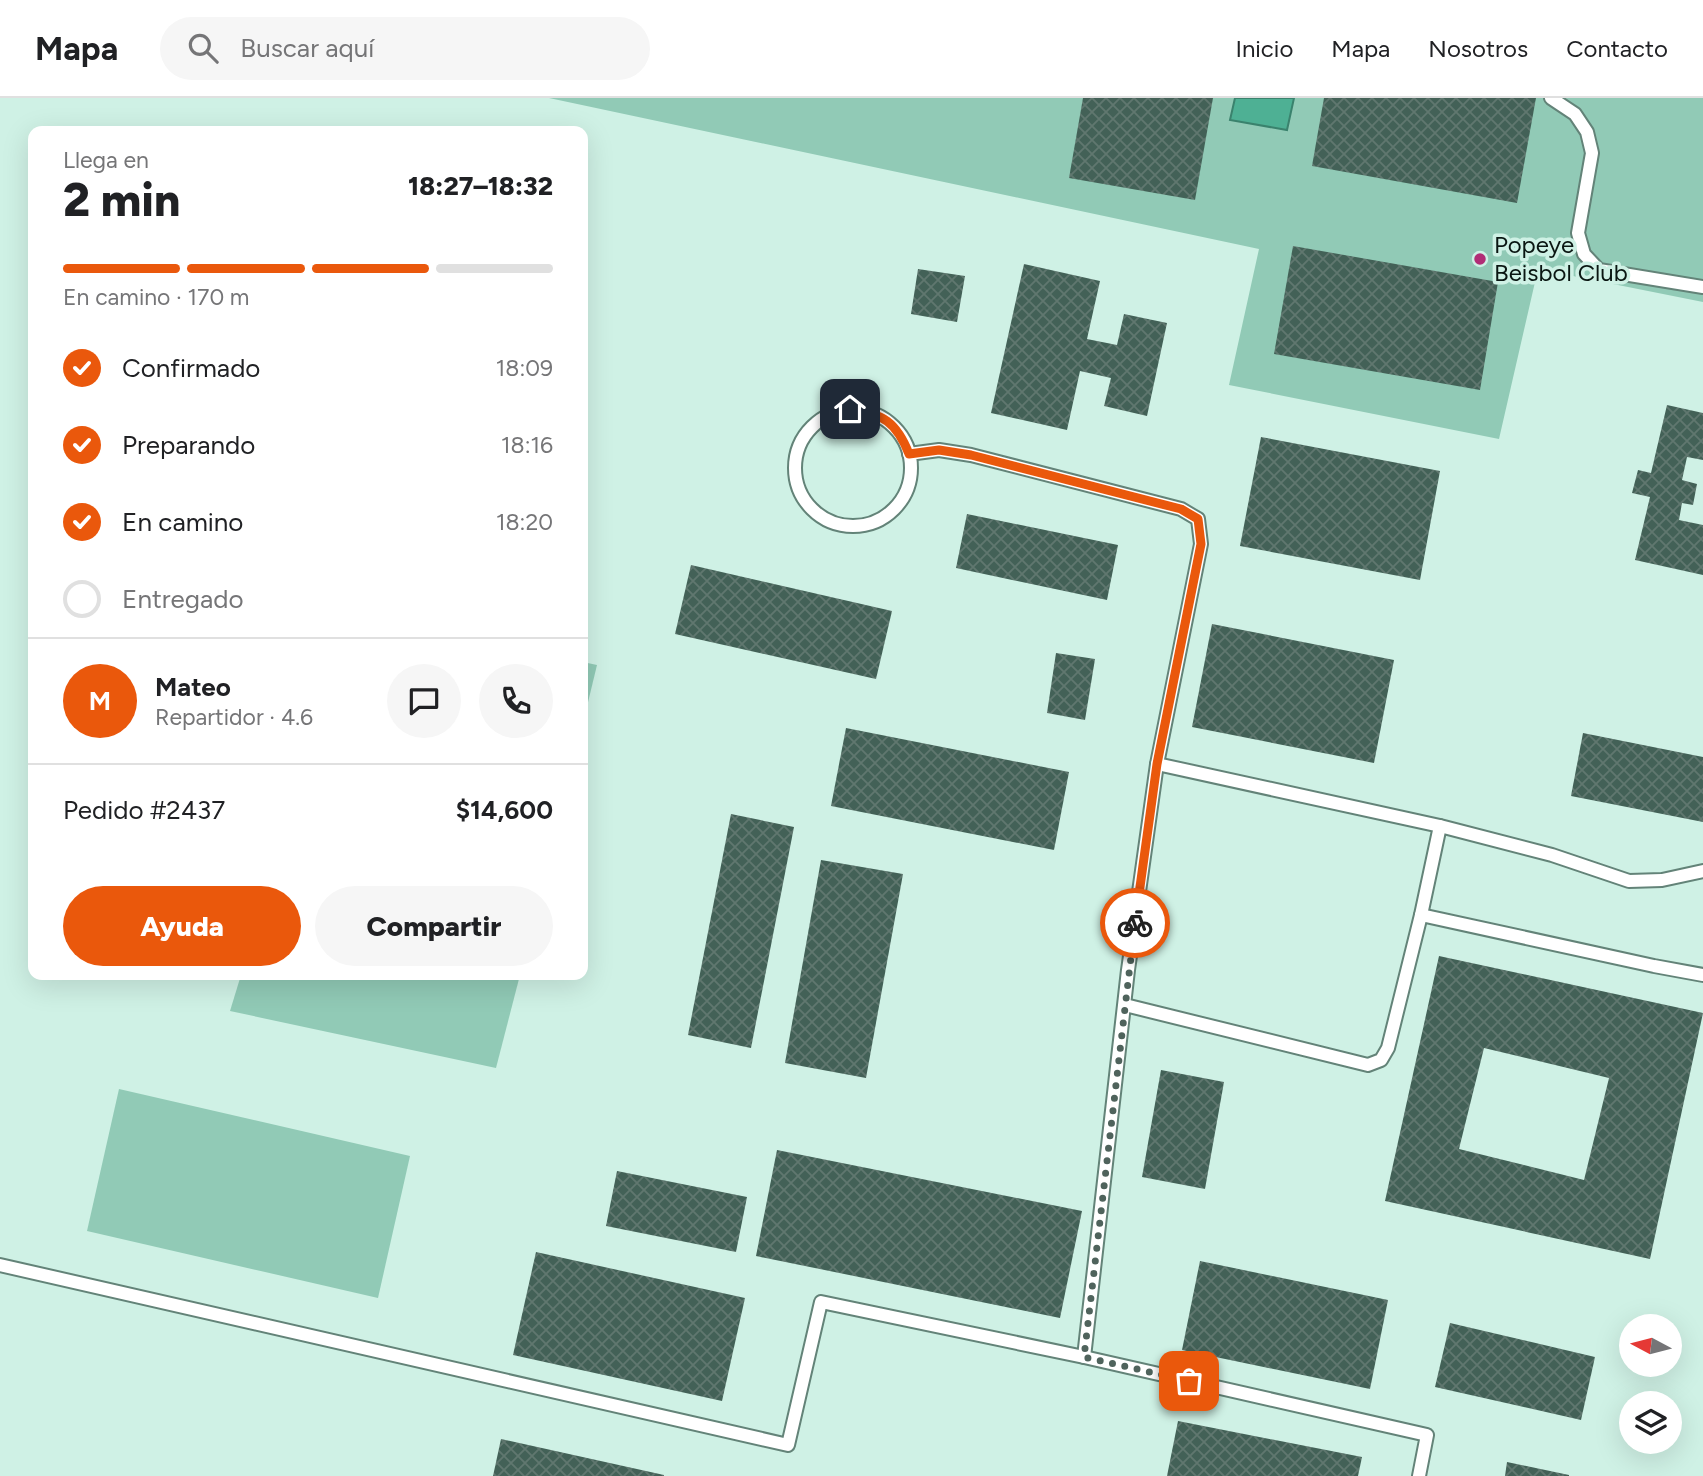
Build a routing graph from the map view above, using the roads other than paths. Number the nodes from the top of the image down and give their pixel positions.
1 (1551, 98) edge
2 (1703, 287) edge
3 (909, 454) junction
4 (1157, 764) junction
5 (1440, 826) junction
6 (1703, 871) edge
7 (1421, 915) junction
8 (1703, 975) edge
9 (1125, 1005) junction
10 (0, 1265) edge
11 (1084, 1357) junction
12 (1419, 1476) edge

1 - 2 lane
3 - 3 lane
3 - 4 lane
4 - 5 lane
4 - 9 lane
5 - 6 lane
5 - 7 lane
7 - 8 lane
7 - 9 lane
9 - 11 lane
10 - 11 lane
11 - 12 lane

